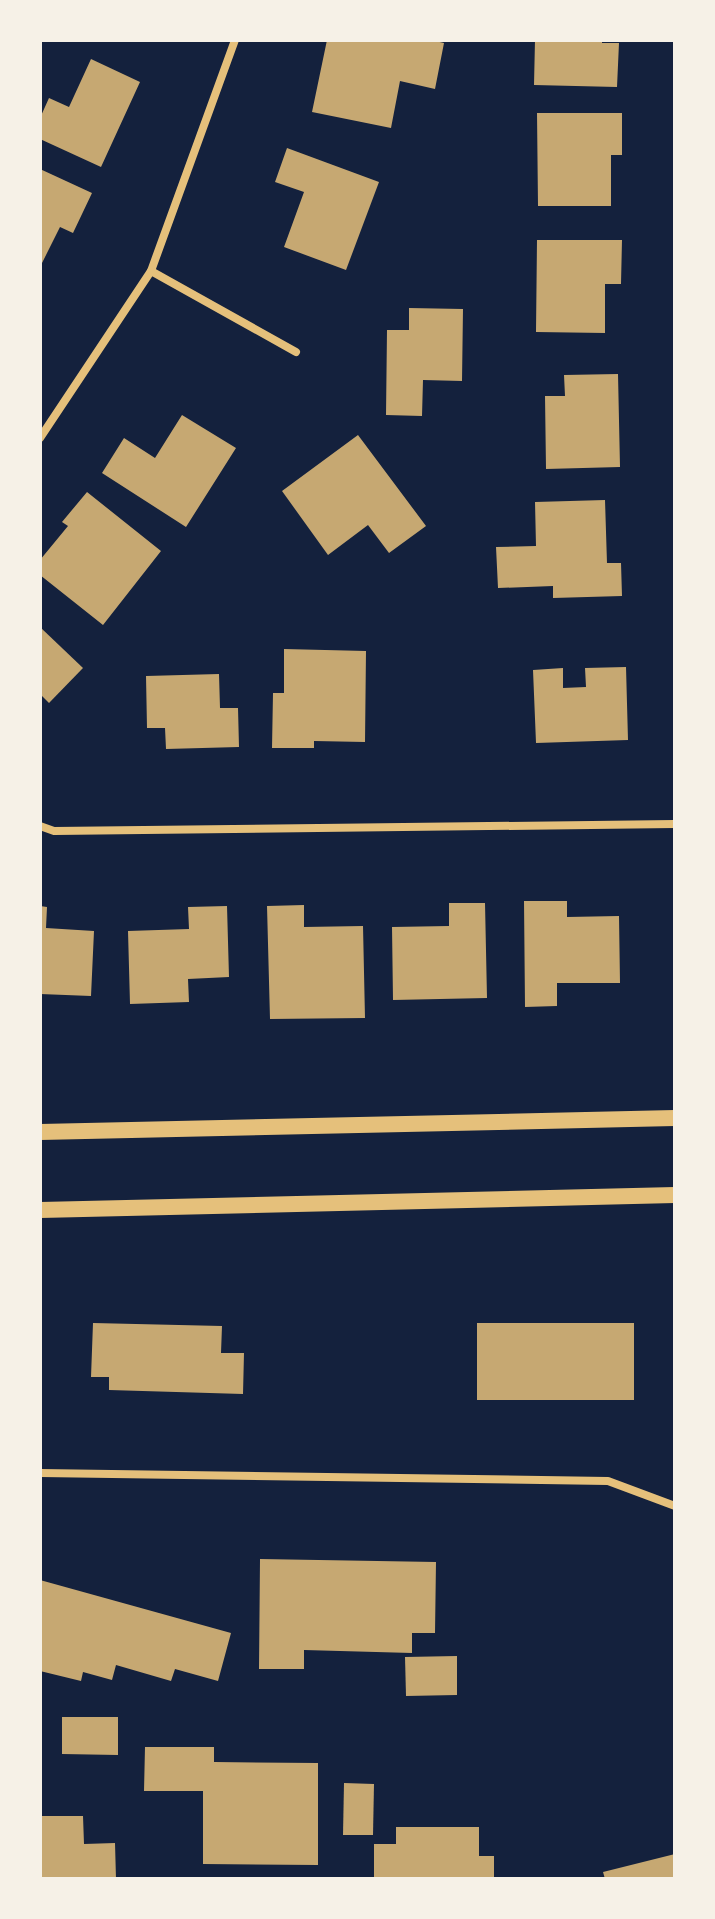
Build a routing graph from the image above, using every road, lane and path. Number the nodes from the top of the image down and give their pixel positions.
1 (235, 40) edge
2 (151, 271) junction
3 (296, 352) dead end
4 (40, 438) edge
5 (675, 824) edge
6 (40, 826) edge
7 (675, 1118) edge
8 (40, 1132) edge
9 (675, 1195) edge
10 (40, 1210) edge
11 (40, 1473) edge
12 (675, 1506) edge

1 - 2 street
2 - 3 street
2 - 4 street
5 - 6 street
7 - 8 main road
9 - 10 main road
11 - 12 street

